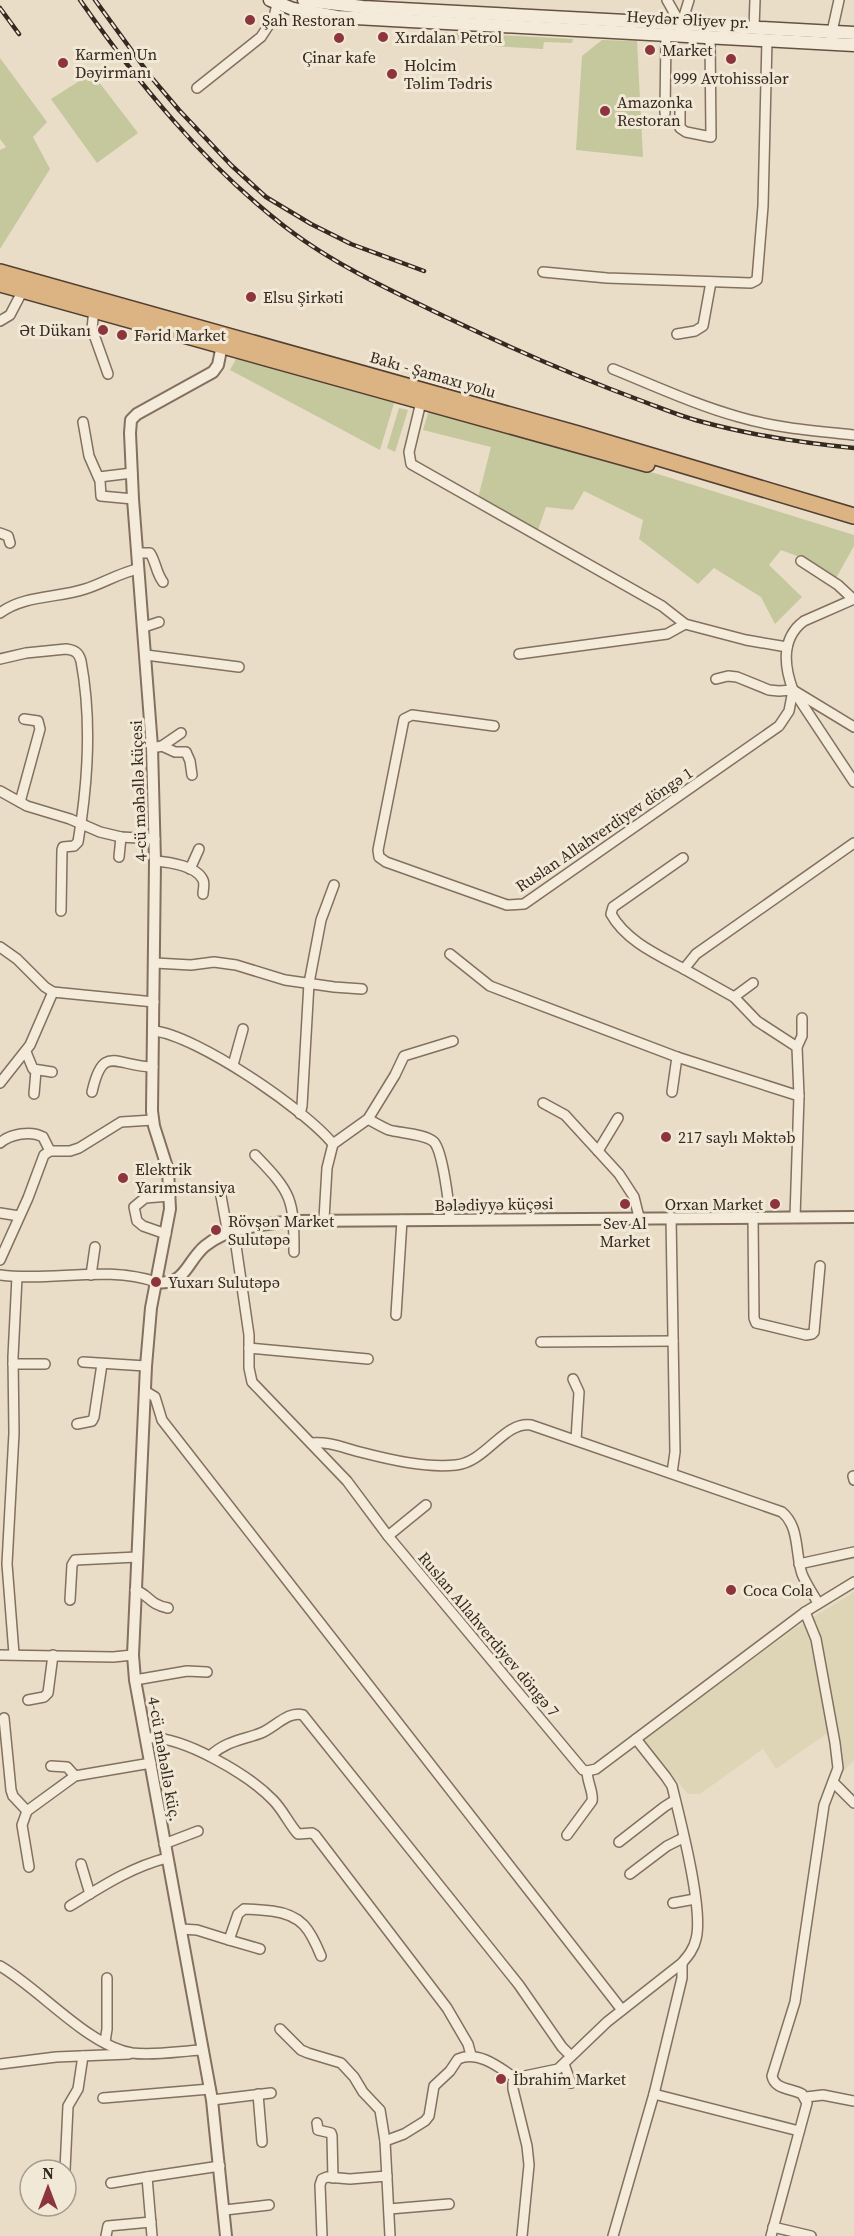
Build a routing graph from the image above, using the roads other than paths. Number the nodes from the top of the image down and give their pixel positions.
1 (304, 0) edge
2 (668, 0) edge
3 (689, 0) edge
4 (755, 0) edge
5 (839, 0) edge
6 (274, 2) edge
7 (338, 2) edge
8 (416, 5) edge
9 (754, 28) junction
10 (680, 30) junction
11 (854, 33) edge
12 (666, 35) junction
13 (710, 37) junction
14 (830, 37) junction
15 (767, 40) junction
16 (854, 45) edge
17 (197, 88) dead end
18 (680, 106) dead end
19 (665, 113) dead end
20 (0, 272) edge
21 (543, 272) dead end
22 (711, 282) junction
23 (0, 284) edge
24 (23, 290) junction
25 (94, 309) junction
26 (0, 321) edge
27 (677, 334) dead end
28 (222, 345) junction
29 (613, 369) dead end
30 (108, 374) dead end
31 (421, 402) junction
32 (83, 422) dead end
33 (854, 435) edge
34 (132, 473) junction
35 (99, 477) junction
36 (133, 499) junction
37 (854, 516) edge
38 (854, 526) edge
39 (0, 532) edge
40 (10, 543) dead end
41 (137, 553) junction
42 (801, 561) dead end
43 (138, 569) junction
44 (162, 582) dead end
45 (854, 599) edge
46 (0, 613) edge
47 (159, 621) dead end
48 (685, 624) junction
49 (144, 627) junction
50 (787, 647) junction
51 (519, 654) dead end
52 (146, 655) junction
53 (0, 659) edge
54 (239, 667) dead end
55 (716, 679) dead end
56 (793, 690) junction
57 (24, 719) dead end
58 (494, 726) dead end
59 (854, 727) edge
60 (181, 733) dead end
61 (157, 747) junction
62 (192, 775) dead end
63 (854, 782) edge
64 (0, 784) edge
65 (0, 791) edge
66 (20, 802) junction
67 (81, 824) junction
68 (121, 837) junction
69 (155, 839) junction
70 (854, 843) edge
71 (199, 849) dead end
72 (119, 857) dead end
73 (683, 858) dead end
74 (155, 861) junction
75 (190, 869) junction
76 (334, 885) dead end
77 (202, 894) dead end
78 (61, 911) dead end
79 (0, 947) edge
80 (450, 954) dead end
81 (155, 963) junction
82 (684, 969) junction
83 (309, 983) junction
84 (753, 983) dead end
85 (362, 989) dead end
86 (52, 992) junction
87 (734, 997) junction
88 (154, 1002) junction
89 (802, 1018) dead end
90 (243, 1029) dead end
91 (154, 1031) junction
92 (453, 1041) dead end
93 (797, 1047) junction
94 (26, 1052) junction
95 (677, 1057) junction
96 (233, 1065) junction
97 (153, 1067) junction
98 (36, 1071) junction
99 (52, 1072) dead end
100 (0, 1083) edge
101 (92, 1092) dead end
102 (672, 1092) dead end
103 (34, 1094) dead end
104 (799, 1095) junction
105 (543, 1103) dead end
106 (300, 1114) junction
107 (618, 1118) dead end
108 (368, 1119) junction
109 (153, 1120) junction
110 (0, 1143) edge
111 (333, 1144) junction
112 (50, 1151) junction
113 (598, 1151) junction
114 (255, 1155) dead end
115 (170, 1196) junction
116 (221, 1196) dead end
117 (0, 1214) edge
118 (19, 1216) junction
119 (854, 1216) edge
120 (639, 1217) junction
121 (671, 1217) junction
122 (753, 1217) junction
123 (795, 1217) junction
124 (324, 1219) junction
125 (450, 1219) junction
126 (402, 1220) junction
127 (294, 1221) junction
128 (231, 1233) junction
129 (166, 1234) junction
130 (95, 1247) dead end
131 (294, 1252) dead end
132 (0, 1260) edge
133 (820, 1266) dead end
134 (0, 1275) edge
135 (91, 1275) junction
136 (17, 1277) junction
137 (156, 1282) junction
138 (396, 1315) dead end
139 (673, 1341) junction
140 (541, 1342) dead end
141 (249, 1348) junction
142 (368, 1359) dead end
143 (83, 1362) dead end
144 (13, 1364) junction
145 (45, 1364) dead end
146 (102, 1364) junction
147 (146, 1366) junction
148 (573, 1379) dead end
149 (145, 1390) junction
150 (77, 1424) dead end
151 (576, 1440) junction
152 (311, 1443) junction
153 (672, 1473) junction
154 (426, 1505) dead end
155 (388, 1536) junction
156 (854, 1552) edge
157 (136, 1557) junction
158 (799, 1564) junction
159 (854, 1582) edge
160 (135, 1590) junction
161 (70, 1600) dead end
162 (818, 1603) junction
163 (168, 1608) dead end
164 (805, 1612) junction
165 (14, 1654) junction
166 (0, 1655) edge
167 (53, 1655) junction
168 (133, 1655) junction
169 (207, 1672) dead end
170 (135, 1680) junction
171 (28, 1700) dead end
172 (4, 1718) dead end
173 (146, 1738) junction
174 (636, 1739) junction
175 (210, 1756) junction
176 (5, 1760) edge
177 (151, 1762) junction
178 (51, 1766) dead end
179 (587, 1771) junction
180 (75, 1776) junction
181 (833, 1782) junction
182 (675, 1800) junction
183 (854, 1803) edge
184 (27, 1811) junction
185 (198, 1831) dead end
186 (567, 1835) dead end
187 (683, 1838) junction
188 (619, 1842) dead end
189 (165, 1844) junction
190 (167, 1858) junction
191 (81, 1864) dead end
192 (29, 1867) dead end
193 (630, 1874) dead end
194 (90, 1894) junction
195 (695, 1899) junction
196 (673, 1903) dead end
197 (70, 1906) dead end
198 (181, 1929) junction
199 (229, 1940) junction
200 (260, 1950) dead end
201 (321, 1956) dead end
202 (682, 1964) junction
203 (0, 1966) edge
204 (107, 1978) dead end
205 (622, 2010) junction
206 (280, 2029) dead end
207 (105, 2042) junction
208 (202, 2050) junction
209 (134, 2053) junction
210 (471, 2055) junction
211 (83, 2056) junction
212 (572, 2056) junction
213 (0, 2064) edge
214 (564, 2064) junction
215 (515, 2078) junction
216 (571, 2083) dead end
217 (271, 2093) dead end
218 (258, 2094) junction
219 (654, 2094) junction
220 (211, 2095) junction
221 (806, 2097) junction
222 (103, 2098) dead end
223 (854, 2101) edge
224 (317, 2123) dead end
225 (799, 2131) junction
226 (385, 2141) junction
227 (262, 2142) dead end
228 (66, 2158) edge
229 (220, 2166) junction
230 (387, 2176) junction
231 (147, 2177) junction
232 (333, 2178) junction
233 (111, 2184) dead end
234 (449, 2204) dead end
235 (269, 2205) dead end
236 (390, 2209) junction
237 (225, 2210) junction
238 (151, 2222) junction
239 (772, 2231) edge
240 (106, 2236) edge
241 (152, 2236) edge
242 (226, 2236) edge
243 (322, 2236) edge
244 (390, 2236) edge
245 (522, 2236) edge
246 (613, 2236) edge
247 (811, 2236) edge

1 - 7 main road, Heydər Əliyev pr.
2 - 10 street
3 - 10 street
4 - 9 street
5 - 14 street
6 - 12 main road, Heydər Əliyev pr.
6 - 17 street
7 - 8 main road, Heydər Əliyev pr.
8 - 10 main road, Heydər Əliyev pr.
9 - 10 main road, Heydər Əliyev pr.
9 - 14 main road, Heydər Əliyev pr.
10 - 12 main road, Heydər Əliyev pr.
10 - 13 main road, Heydər Əliyev pr.
11 - 14 main road, Heydər Əliyev pr.
12 - 19 street
13 - 15 main road, Heydər Əliyev pr.
13 - 18 street
14 - 15 main road, Heydər Əliyev pr.
14 - 16 main road, Heydər Əliyev pr.
15 - 22 street
20 - 37 highway, Bakı - Şamaxı yolu
21 - 22 street
22 - 27 street
23 - 24 highway, Bakı - Şamaxı yolu
24 - 25 highway, Bakı - Şamaxı yolu
24 - 26 street
25 - 28 highway, Bakı - Şamaxı yolu
25 - 30 street
28 - 31 highway, Bakı - Şamaxı yolu
28 - 34 street, 4-cü məhəllə küçesi
29 - 33 street
31 - 38 highway, Bakı - Şamaxı yolu
31 - 48 street
32 - 35 street
34 - 35 street
34 - 36 street, 4-cü məhəllə küçesi
35 - 36 street
36 - 41 street, 4-cü məhəllə küçesi
39 - 40 street
41 - 43 street, 4-cü məhəllə küçesi
41 - 44 street
42 - 45 street
43 - 46 street
43 - 49 street, 4-cü məhəllə küçesi
45 - 50 street
47 - 49 street
48 - 50 street
48 - 51 street
49 - 52 street, 4-cü məhəllə küçesi
50 - 56 street
52 - 54 street
52 - 61 street, 4-cü məhəllə küçesi
53 - 67 street
55 - 56 street
56 - 58 street, Ruslan Allahverdiyev döngə 1
56 - 59 street
56 - 63 street
57 - 66 street
60 - 61 street
61 - 62 street
61 - 69 street, 4-cü məhəllə küçesi
64 - 65 street
65 - 66 street
66 - 67 street
67 - 68 street
67 - 78 street
68 - 69 street
68 - 72 street
69 - 74 street, 4-cü məhəllə küçesi
70 - 82 street
71 - 75 street
73 - 82 street
74 - 75 street
74 - 81 street, 4-cü məhəllə küçesi
75 - 77 street
76 - 83 street
79 - 86 street
80 - 95 street
81 - 83 street
81 - 88 street, 4-cü məhəllə küçesi
82 - 87 street
83 - 85 street
83 - 106 street
84 - 87 street
86 - 88 street
86 - 94 street
87 - 93 street
88 - 91 street, 4-cü məhəllə küçesi
89 - 93 street
90 - 96 street
91 - 96 street
91 - 97 street, 4-cü məhəllə küçesi
92 - 108 street
93 - 104 street
94 - 98 street
94 - 100 street
95 - 102 street
95 - 104 street
96 - 106 street
97 - 101 street
97 - 109 street, 4-cü məhəllə küçesi
98 - 99 street
98 - 103 street
104 - 123 street
105 - 113 street
106 - 111 street
107 - 113 street
108 - 111 street
108 - 125 street
109 - 112 street
109 - 115 street, 4-cü məhəllə küçesi
110 - 112 street
111 - 124 street
112 - 118 street
113 - 120 street
114 - 127 street
115 - 129 street, 4-cü məhəllə küçesi
115 - 129 street
116 - 128 street, Ruslan Allahverdiyev döngə 7
117 - 118 street
118 - 132 street
119 - 123 street, Bələdiyyə küçəsi
120 - 121 street, Bələdiyyə küçəsi
120 - 125 street, Bələdiyyə küçəsi
121 - 122 street, Bələdiyyə küçəsi
121 - 139 street
122 - 123 street, Bələdiyyə küçəsi
122 - 133 street
124 - 126 street, Bələdiyyə küçəsi
124 - 127 street, Bələdiyyə küçəsi
125 - 126 street, Bələdiyyə küçəsi
126 - 138 street
127 - 128 street, Bələdiyyə küçəsi
127 - 131 street
128 - 137 street, Bələdiyyə küçəsi
128 - 141 street, Ruslan Allahverdiyev döngə 7
129 - 137 street, 4-cü məhəllə küçesi
130 - 135 street
134 - 136 street
135 - 136 street
135 - 137 street
136 - 144 street
137 - 147 street, 4-cü məhəllə küç.
139 - 140 street
139 - 153 street
141 - 142 street
141 - 152 street, Ruslan Allahverdiyev döngə 7
143 - 146 street
144 - 145 street
144 - 165 street
146 - 147 street
146 - 150 street
147 - 149 street, 4-cü məhəllə küç.
148 - 151 street
149 - 157 street, 4-cü məhəllə küç.
149 - 205 street
151 - 152 street
151 - 153 street
152 - 155 street, Ruslan Allahverdiyev döngə 7
153 - 158 street
154 - 155 street
155 - 179 street, Ruslan Allahverdiyev döngə 7
156 - 158 street
157 - 160 street, 4-cü məhəllə küç.
157 - 161 street
158 - 162 street
159 - 162 street
160 - 163 street
160 - 168 street, 4-cü məhəllə küç.
162 - 164 street
164 - 174 street
164 - 181 street
165 - 166 street
165 - 167 street
167 - 168 street
167 - 171 street
168 - 170 street, 4-cü məhəllə küç.
169 - 170 street
170 - 173 street, 4-cü məhəllə küç.
172 - 176 street
173 - 175 street
173 - 177 street, 4-cü məhəllə küç.
174 - 179 street
174 - 182 street
175 - 210 street
175 - 212 street
176 - 184 street
177 - 180 street
177 - 189 street, 4-cü məhəllə küç.
178 - 180 street
179 - 186 street
180 - 184 street
181 - 183 street
181 - 221 street
182 - 187 street
182 - 188 street
184 - 192 street
185 - 189 street
187 - 193 street
187 - 195 street
189 - 190 street, 4-cü məhəllə küç.
190 - 194 street
190 - 198 street, 4-cü məhəllə küç.
191 - 194 street
194 - 197 street
195 - 196 street
195 - 202 street
198 - 199 street
198 - 208 street, 4-cü məhəllə küç.
199 - 200 street
199 - 201 street
202 - 205 street
202 - 219 street
203 - 207 street
204 - 207 street
205 - 212 street
206 - 226 street
207 - 209 street
208 - 209 street
208 - 220 street, 4-cü məhəllə küç.
209 - 211 street
210 - 215 street
210 - 226 street
211 - 213 street
211 - 228 street
212 - 214 street
214 - 215 street
214 - 216 street
215 - 245 street
217 - 218 street
218 - 220 street
218 - 227 street
219 - 225 street
219 - 246 street
220 - 222 street
220 - 229 street, 4-cü məhəllə küç.
221 - 223 street
221 - 225 street
224 - 232 street
225 - 239 street
226 - 230 street
229 - 231 street
229 - 237 street, 4-cü məhəllə küç.
230 - 232 street
230 - 236 street
231 - 233 street
231 - 238 street
232 - 243 street
234 - 236 street
235 - 237 street
236 - 244 street
237 - 242 street, 4-cü məhəllə küç.
238 - 240 street
238 - 241 street
239 - 247 street

